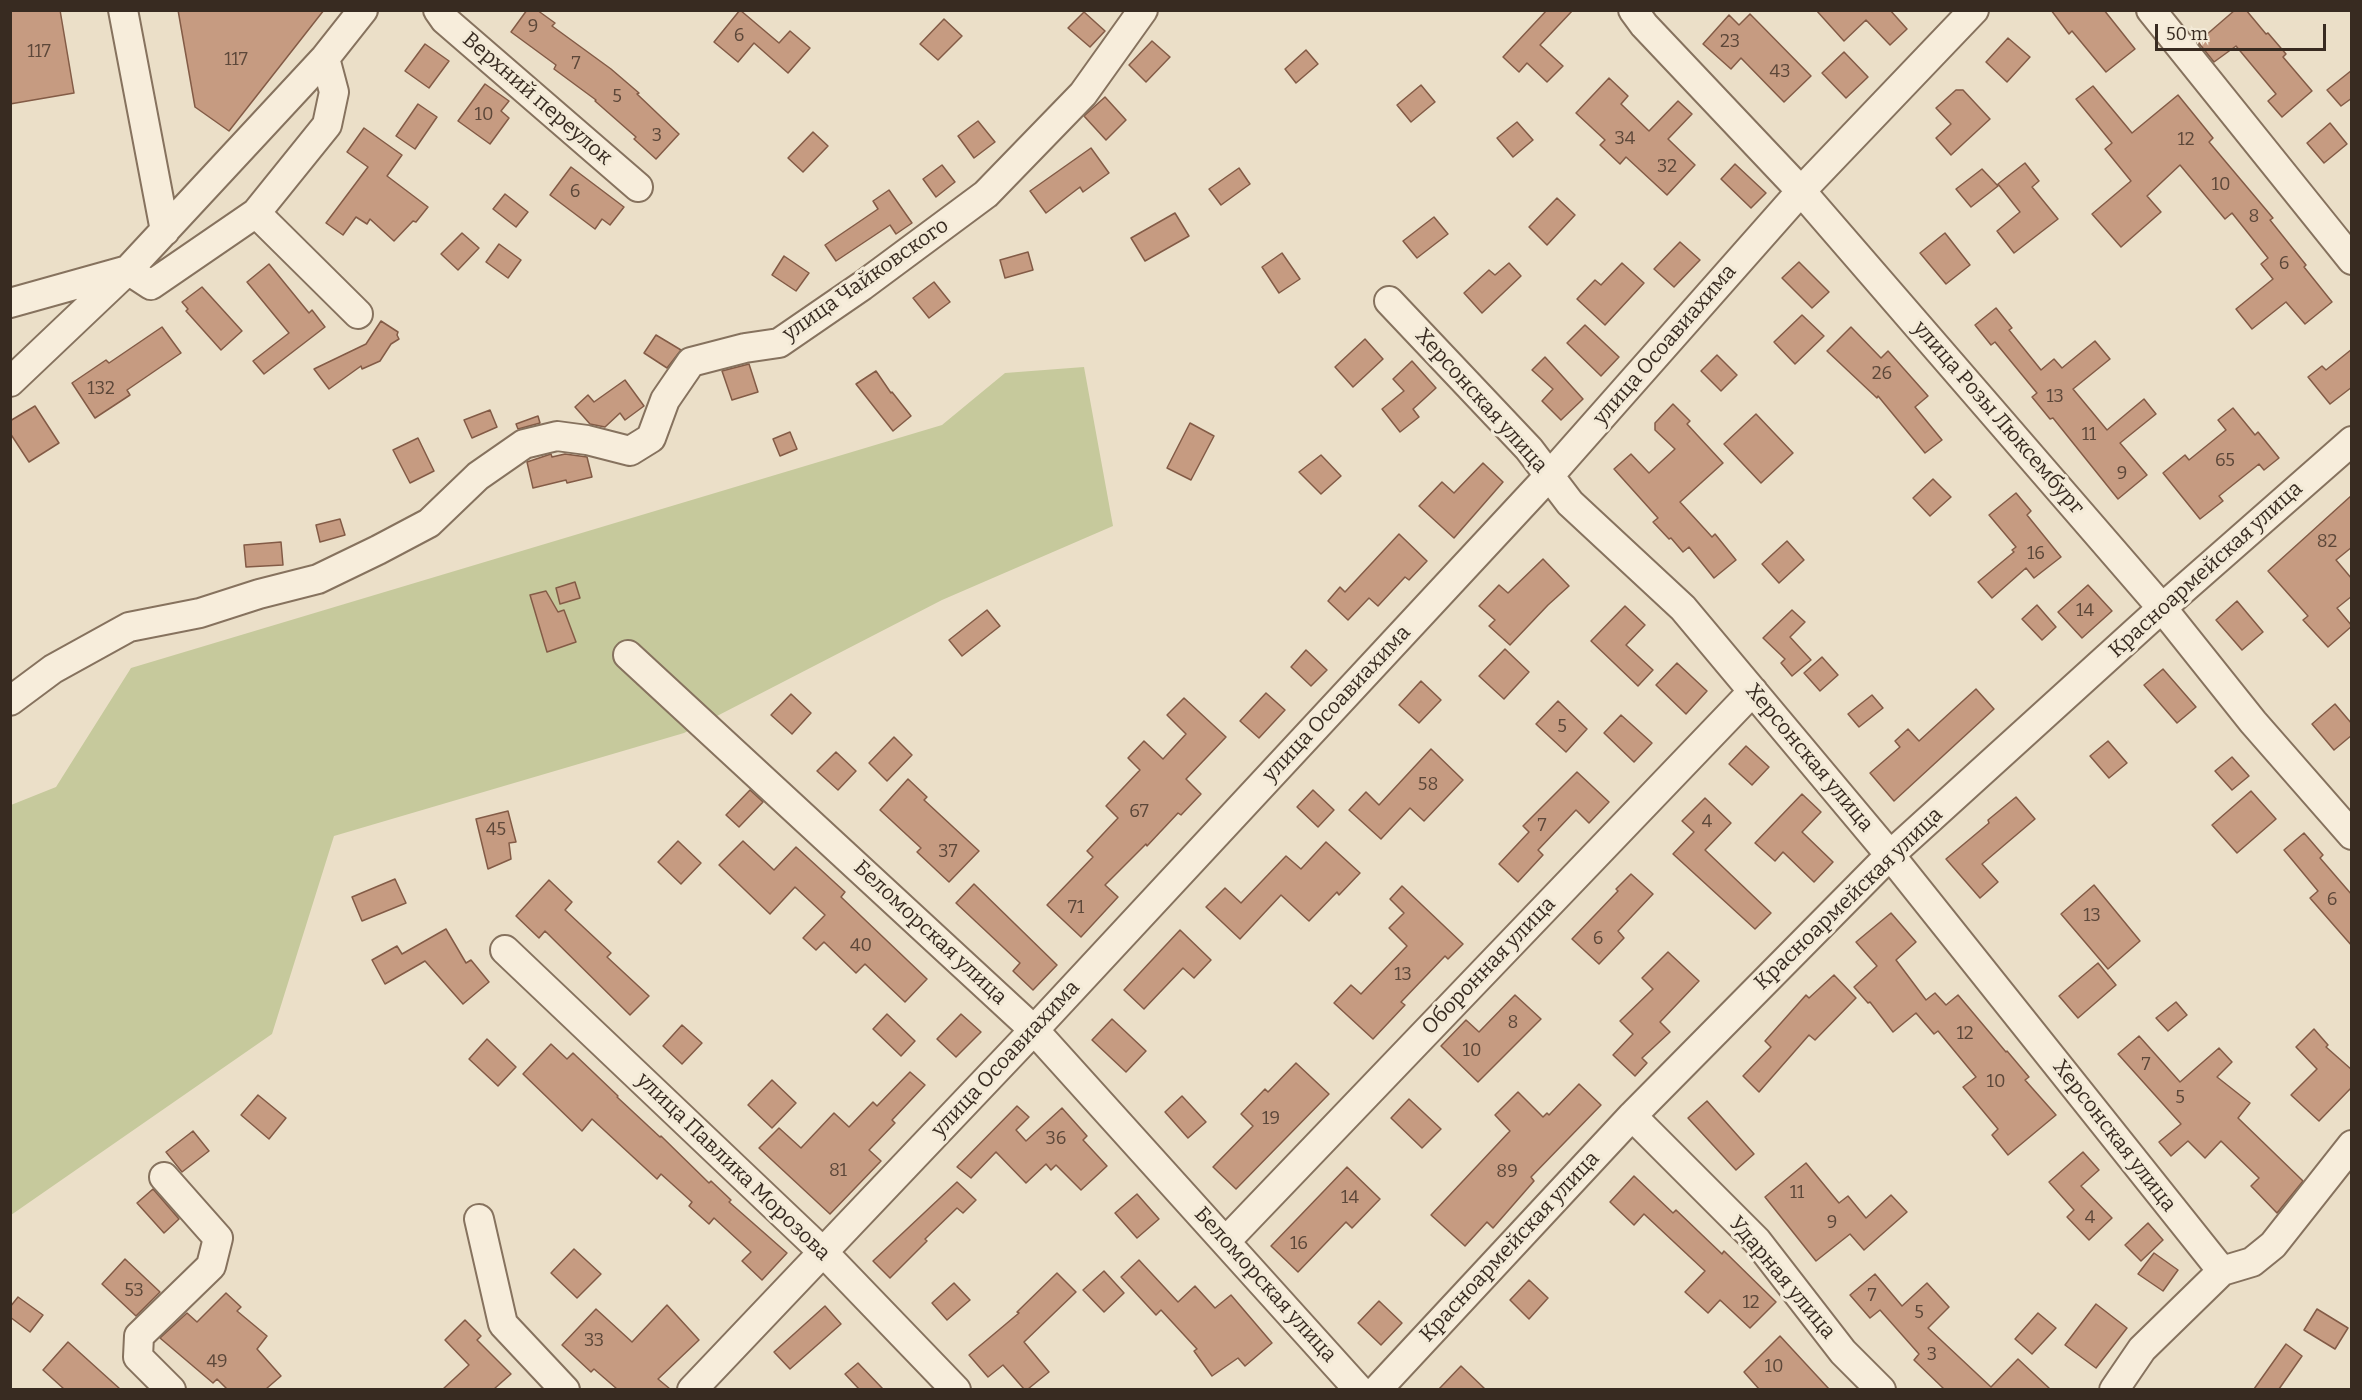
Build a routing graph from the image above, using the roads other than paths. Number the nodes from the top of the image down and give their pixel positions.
1 (123, 10) edge
2 (363, 10) edge
3 (438, 10) edge
4 (1143, 10) edge
5 (1633, 10) edge
6 (1974, 10) edge
7 (2151, 10) edge
8 (325, 58) junction
9 (638, 187) dead end
10 (1801, 191) junction
11 (256, 213) junction
12 (165, 231) junction
13 (2352, 260) edge
14 (128, 270) junction
15 (1389, 301) dead end
16 (10, 303) edge
17 (358, 314) dead end
18 (10, 382) edge
19 (2352, 441) edge
20 (1549, 476) junction
21 (2162, 608) junction
22 (628, 656) dead end
23 (1753, 691) junction
24 (10, 701) edge
25 (2352, 836) edge
26 (1890, 855) junction
27 (505, 950) dead end
28 (1034, 1030) junction
29 (1632, 1116) junction
30 (2352, 1145) edge
31 (164, 1177) dead end
32 (478, 1219) dead end
33 (1226, 1241) junction
34 (824, 1253) junction
35 (2222, 1271) junction
36 (171, 1389) edge
37 (565, 1389) edge
38 (692, 1389) edge
39 (956, 1389) edge
40 (1359, 1389) edge
41 (1377, 1389) edge
42 (1881, 1389) edge
43 (2114, 1389) edge

1 - 12 street
2 - 8 street
3 - 9 street, Верхний переулок
4 - 24 street, улица Чайковского
5 - 10 street, улица Розы Люксембург
6 - 10 street, улица Осоавиахима
7 - 13 street
8 - 11 street
8 - 12 street
10 - 20 street, улица Осоавиахима
10 - 21 street, улица Розы Люксембург
11 - 14 street
11 - 17 street
12 - 14 street
14 - 16 street
14 - 18 street
15 - 20 street, Херсонская улица
19 - 21 street, Красноармейская улица
20 - 23 street, Херсонская улица
20 - 28 street, улица Осоавиахима
21 - 25 street, улица Розы Люксембург
21 - 26 street, Красноармейская улица
22 - 28 street, Беломорская улица
23 - 26 street, Херсонская улица
23 - 33 street, Оборонная улица
26 - 29 street, Красноармейская улица
26 - 35 street, Херсонская улица
27 - 34 street, улица Павлика Морозова
28 - 33 street, Беломорская улица
28 - 34 street, улица Осоавиахима
29 - 41 street, Красноармейская улица
29 - 42 street, Ударная улица
30 - 35 street
31 - 36 street
32 - 37 street
33 - 40 street, Беломорская улица
34 - 38 street, улица Осоавиахима
34 - 39 street, улица Павлика Морозова
35 - 43 street

